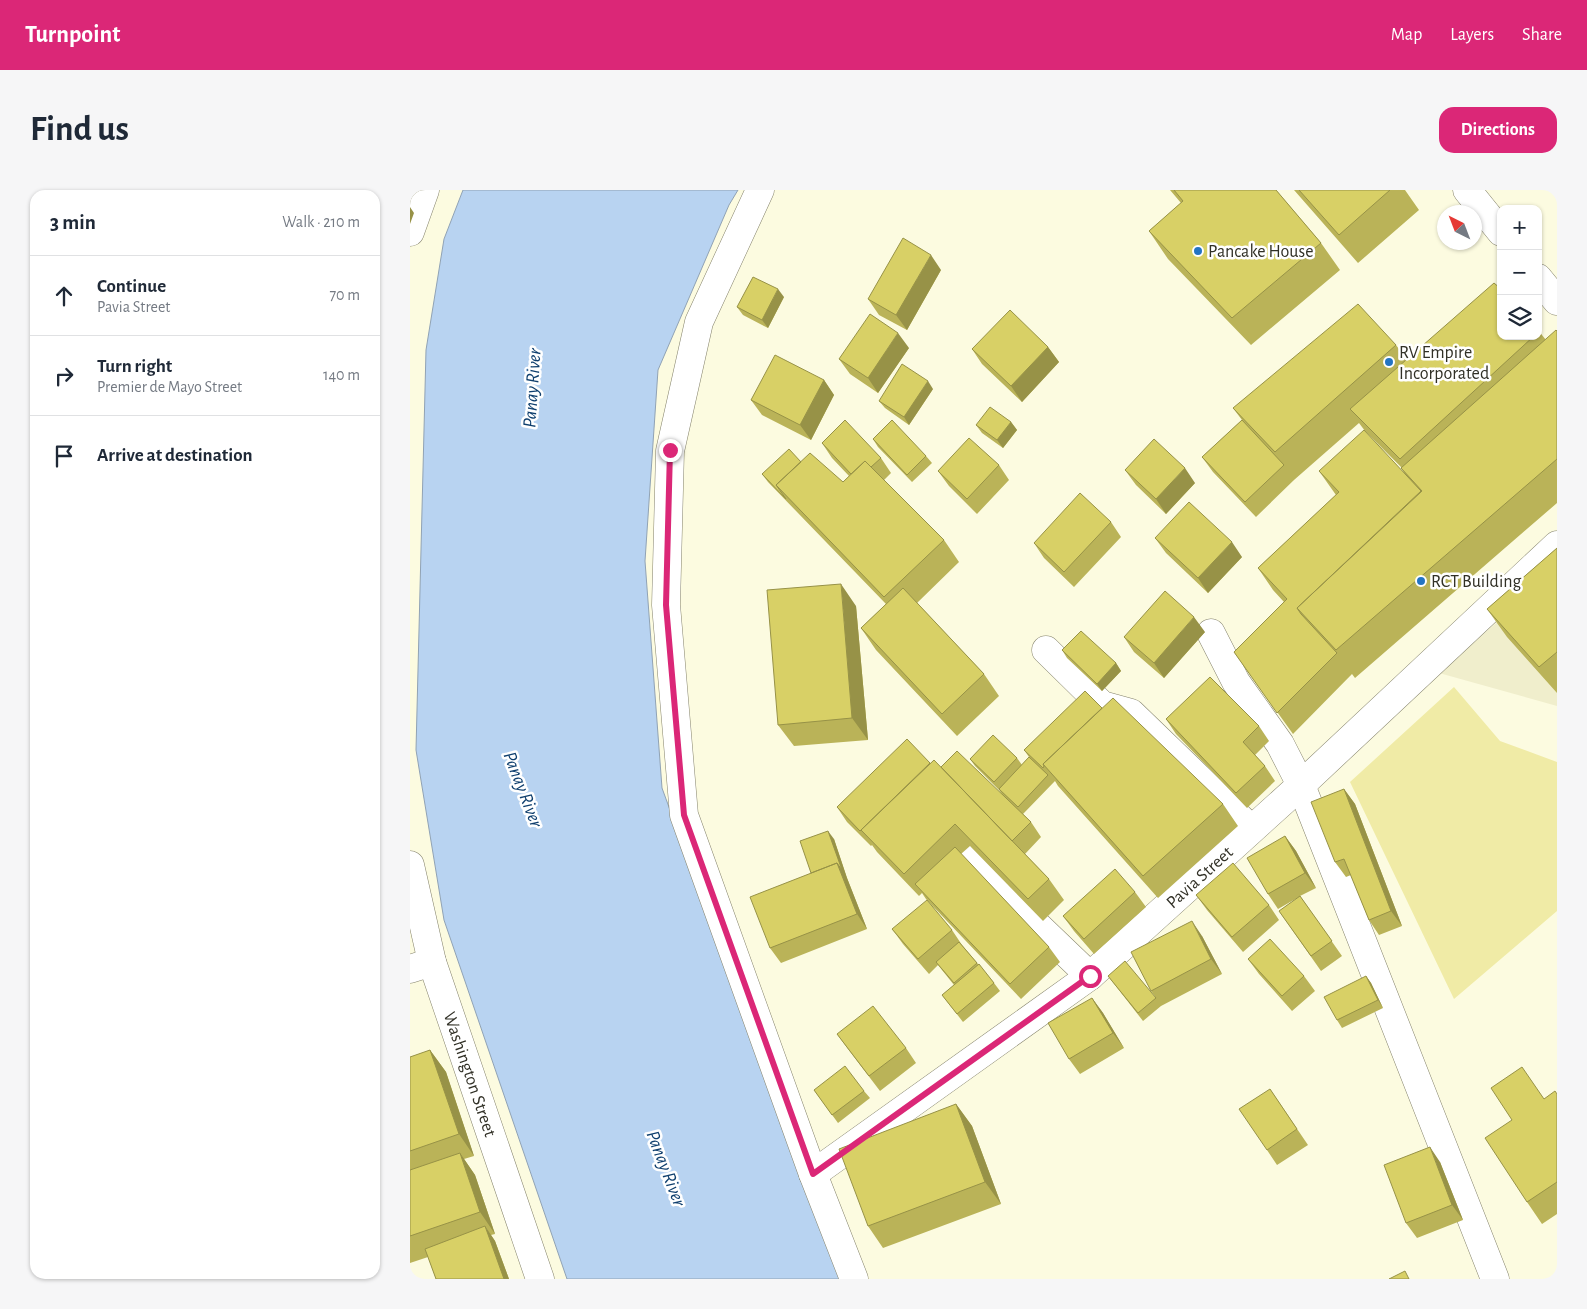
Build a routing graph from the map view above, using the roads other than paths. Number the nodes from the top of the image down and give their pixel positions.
1 (425, 190) edge
2 (760, 190) edge
3 (1467, 190) edge
4 (1497, 227) edge
5 (410, 232) edge
6 (1542, 283) edge
7 (1557, 301) edge
8 (1557, 545) edge
9 (1211, 633) dead end
10 (1046, 650) dead end
11 (1301, 785) junction
12 (1251, 829) junction
13 (968, 859) edge
14 (410, 865) edge
15 (421, 965) edge
16 (1090, 976) junction
17 (813, 1174) junction
18 (540, 1279) edge
19 (854, 1279) edge
20 (1495, 1279) edge

1 - 5 main road
2 - 17 main road
3 - 4 main road
6 - 7 main road
8 - 11 main road, Pavia Street
9 - 11 main road
10 - 12 main road
11 - 12 main road, Pavia Street
11 - 20 main road
12 - 16 main road, Pavia Street
13 - 16 main road
14 - 15 main road, Washington Street
15 - 18 main road, Washington Street
16 - 17 main road, Pavia Street
17 - 19 main road

